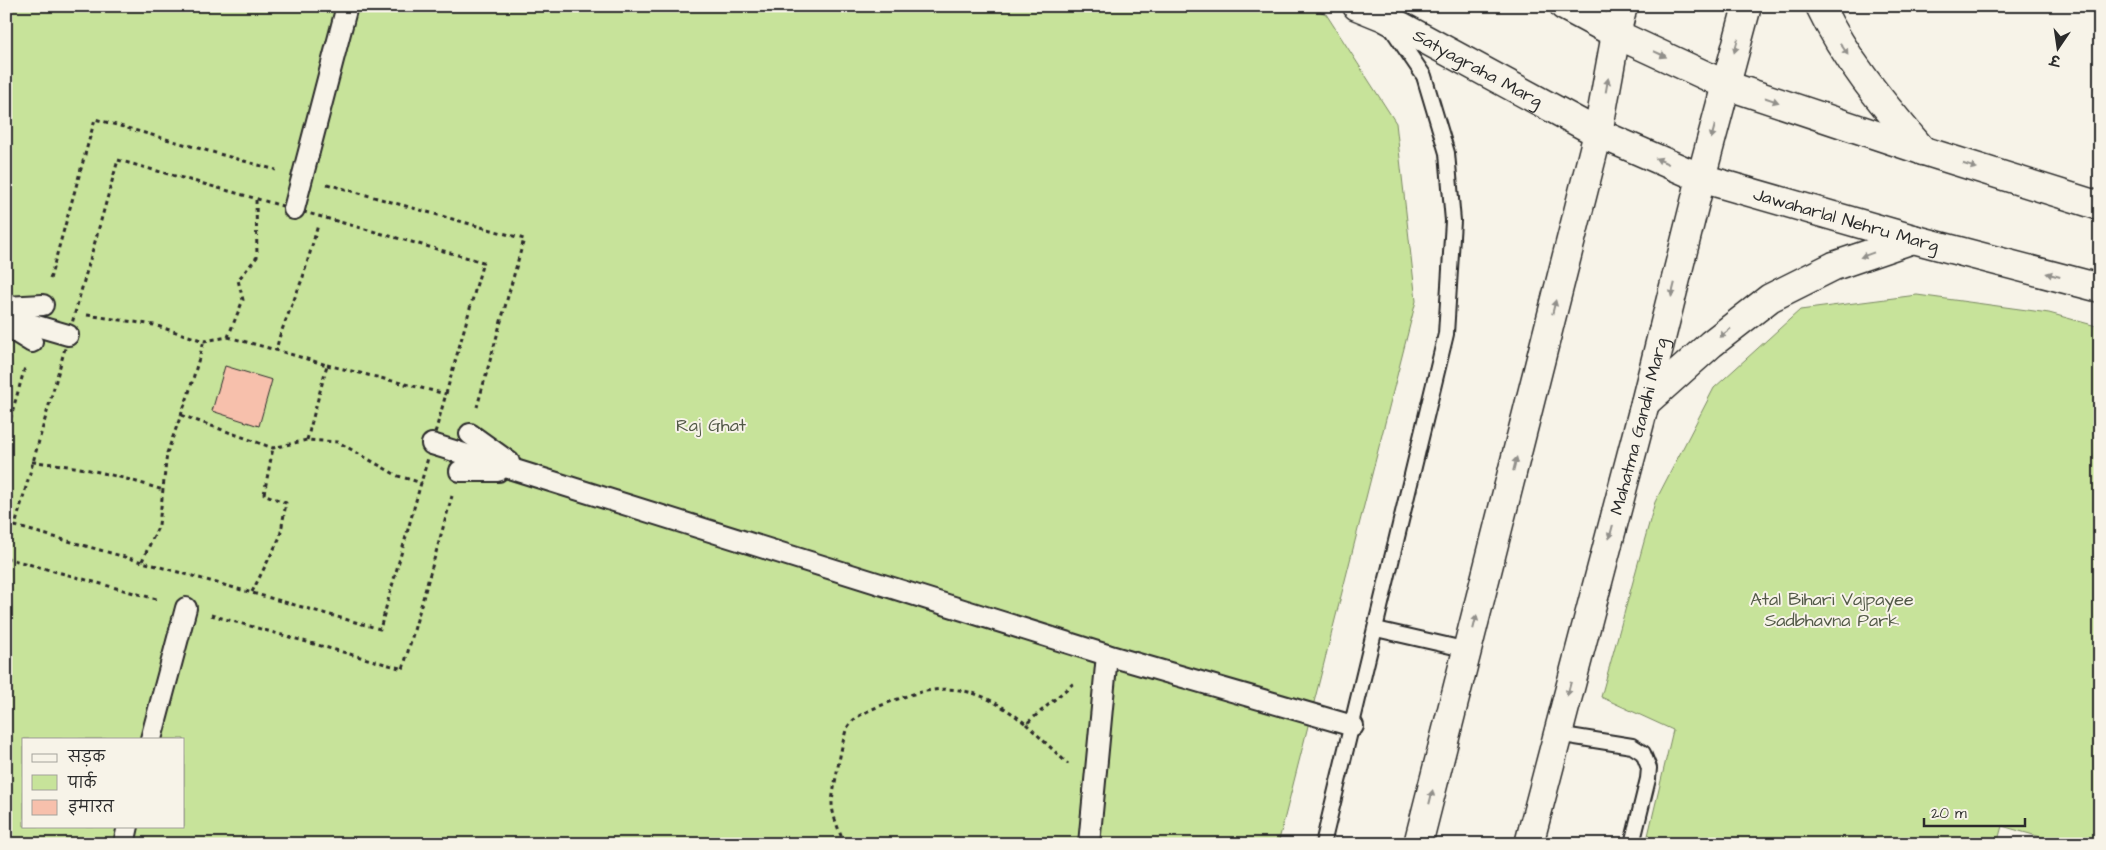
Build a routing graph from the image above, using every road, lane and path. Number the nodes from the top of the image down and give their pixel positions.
1 (347, 6) edge
2 (1357, 6) edge
3 (1564, 6) edge
4 (1623, 6) edge
5 (1747, 6) edge
6 (1821, 7) edge
7 (1384, 17) junction
8 (1616, 34) junction
9 (1726, 85) junction
10 (1598, 133) junction
11 (1924, 151) junction
12 (1701, 178) junction
13 (256, 198) junction
14 (2100, 206) edge
15 (294, 209) junction
16 (321, 216) junction
17 (1913, 238) junction
18 (2100, 288) edge
19 (43, 305) dead end
20 (6, 307) edge
21 (74, 314) junction
22 (6, 317) edge
23 (6, 326) edge
24 (68, 335) junction
25 (228, 337) junction
26 (204, 341) junction
27 (32, 342) joint
28 (276, 350) junction
29 (328, 365) junction
30 (446, 394) junction
31 (1645, 403) junction
32 (181, 415) junction
33 (6, 434) edge
34 (470, 434) dead end
35 (307, 440) junction
36 (432, 444) junction
37 (273, 448) junction
38 (32, 462) junction
39 (460, 471) joint
40 (520, 471) junction
41 (422, 483) junction
42 (163, 490) junction
43 (6, 558) edge
44 (142, 561) junction
45 (252, 592) junction
46 (186, 608) junction
47 (1376, 629) junction
48 (1468, 650) junction
49 (1107, 655) junction
50 (1026, 724) junction
51 (1353, 726) junction
52 (1557, 734) junction
53 (151, 738) edge
54 (1094, 788) junction
55 (128, 828) edge
56 (124, 844) edge
57 (844, 844) edge
58 (1089, 844) edge
59 (1323, 844) edge
60 (1418, 844) edge
61 (1529, 844) edge
62 (1632, 844) edge

1 - 15 street
2 - 7 main road, Satyagraha Marg
3 - 8 main road
4 - 8 main road
5 -> 9 main road, Mahatma Gandhi Marg
6 -> 11 main road
7 - 10 main road, Satyagraha Marg
7 - 47 lane
8 -> 9 main road
10 -> 8 main road
9 -> 11 main road
9 -> 12 main road, Mahatma Gandhi Marg
12 -> 10 main road, Jawaharlal Nehru Marg
48 -> 10 main road
11 -> 14 main road
12 - 17 main road, Jawaharlal Nehru Marg
12 -> 31 main road, Mahatma Gandhi Marg
13 - 15 path
13 - 21 path
13 - 25 path
15 - 16 path
16 - 28 path
16 - 30 path
18 -> 17 main road, Jawaharlal Nehru Marg
17 -> 31 main road
19 - 20 street
21 - 24 path
21 - 26 path
22 - 24 street
23 - 27 street
24 - 38 path
25 - 26 path
25 - 28 path
26 - 32 path
27 - 33 path
28 - 29 path
29 - 30 path
29 - 35 path
30 - 36 path
31 -> 52 main road, Mahatma Gandhi Marg
32 - 37 path
32 - 42 path
34 - 40 street
35 - 37 path
35 - 41 path
36 - 40 street
36 - 41 path
37 - 45 path
38 - 42 path
38 - 44 path
39 - 40 street
39 - 46 path
40 - 49 street
41 - 45 path
42 - 44 path
43 - 46 path
44 - 45 path
46 - 53 street
47 - 48 lane
47 - 51 lane
60 -> 48 main road
49 - 50 path
49 - 51 street
49 - 54 street
50 - 54 path
50 - 57 path
51 - 59 lane
52 - 61 main road, Mahatma Gandhi Marg
52 - 62 lane
54 - 58 street
55 - 56 street

